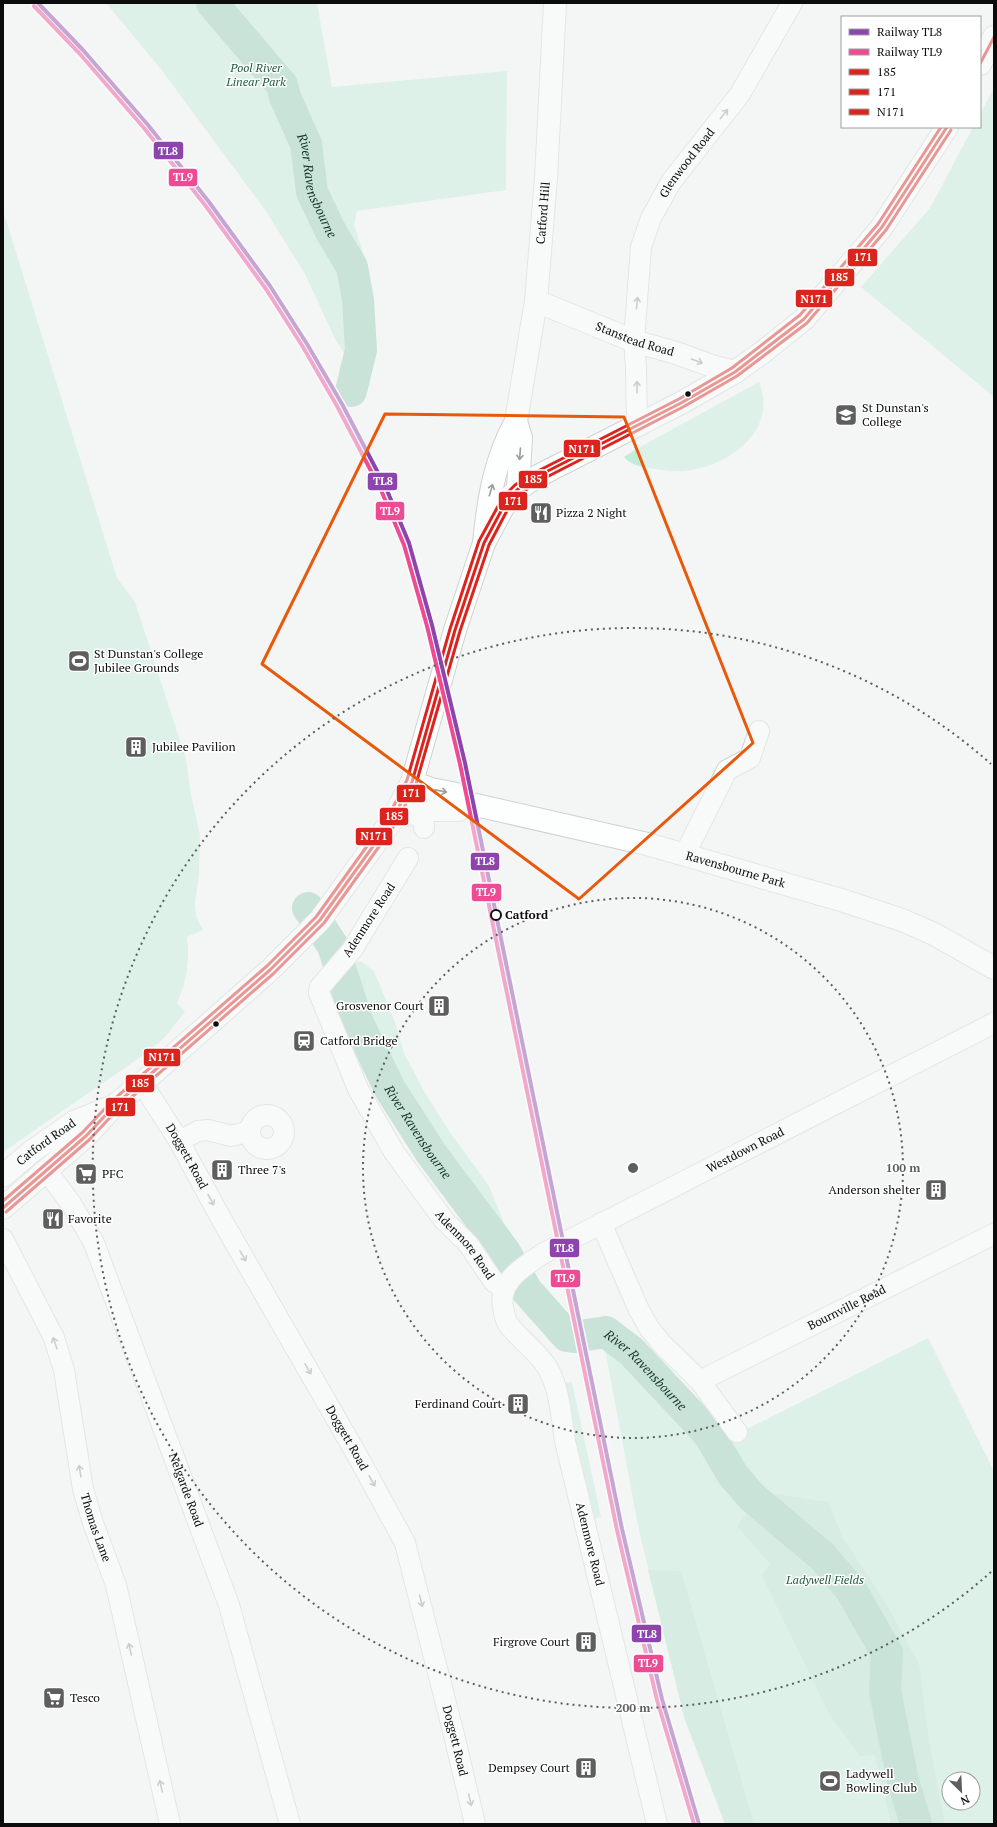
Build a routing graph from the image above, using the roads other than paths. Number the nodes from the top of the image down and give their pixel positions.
1 (556, 3) edge
2 (792, 3) edge
3 (994, 36) edge
4 (981, 62) edge
5 (946, 128) edge
6 (536, 301) junction
7 (634, 341) junction
8 (735, 372) junction
9 (516, 421) junction
10 (637, 426) junction
11 (518, 489) junction
12 (484, 543) junction
13 (759, 731) dead end
14 (412, 782) junction
15 (467, 803) junction
16 (393, 818) junction
17 (685, 854) junction
18 (408, 858) dead end
19 (994, 968) edge
20 (994, 1023) edge
21 (142, 1083) junction
22 (115, 1105) junction
23 (250, 1132) dead end
24 (179, 1141) junction
25 (46, 1170) junction
26 (3, 1176) edge
27 (3, 1208) edge
28 (601, 1223) junction
29 (994, 1234) edge
30 (3, 1239) edge
31 (507, 1284) junction
32 (700, 1381) junction
33 (737, 1432) dead end
34 (170, 1824) edge
35 (290, 1824) edge
36 (475, 1824) edge
37 (657, 1824) edge

1 - 6 main road, Catford Hill
7 -> 2 street, Glenwood Road
3 - 4 main road
5 - 8 main road
6 - 7 main road, Stanstead Road
6 - 9 main road, Catford Hill
7 -> 8 main road, Stanstead Road
10 -> 7 street, Glenwood Road
8 - 10 main road
9 -> 11 main road, Catford Hill
12 -> 9 main road, Catford Hill
10 - 11 main road
11 - 12 main road
12 - 14 main road, Catford Hill
13 - 17 street
14 -> 15 main road, Ravensbourne Park
14 - 16 main road, Catford Road
15 - 16 main road
15 - 17 main road, Ravensbourne Park
16 - 21 main road, Catford Road
17 - 19 main road, Ravensbourne Park
18 - 31 street, Adenmore Road
20 - 28 street, Westdown Road
21 - 22 main road, Catford Road
21 - 24 street, Doggett Road
22 - 25 main road, Catford Road
22 - 26 main road, Catford Road
23 - 24 street
24 -> 36 street, Doggett Road
25 - 27 main road, Catford Road
25 - 35 street, Nelgarde Road
28 - 31 street, Westdown Road
28 - 32 street
29 - 32 street, Bournville Road
34 -> 30 street, Thomas Lane
31 - 37 street, Adenmore Road
32 - 33 street

